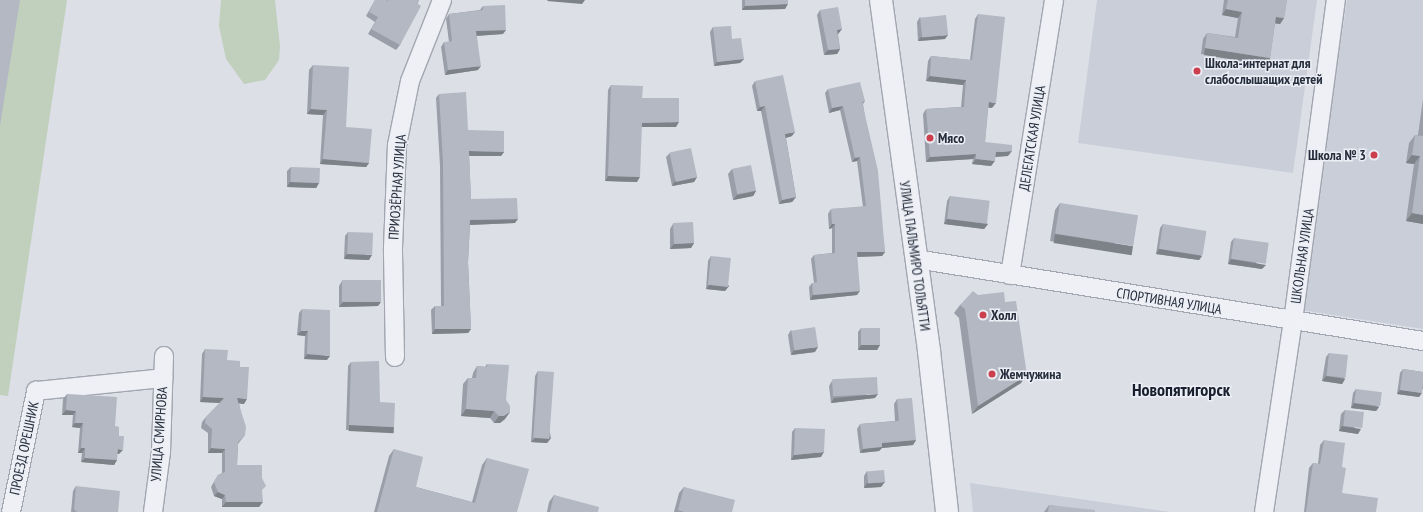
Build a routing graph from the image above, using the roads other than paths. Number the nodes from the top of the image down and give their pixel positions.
1 (442, 0) edge
2 (881, 0) edge
3 (1054, 0) edge
4 (1336, 0) edge
5 (916, 259) junction
6 (1010, 275) junction
7 (1293, 321) junction
8 (1423, 341) edge
9 (164, 356) dead end
10 (395, 357) dead end
11 (163, 378) junction
12 (11, 512) edge
13 (153, 512) edge
14 (947, 512) edge
15 (1264, 512) edge

1 - 10 street, ПРИОЗЁРНАЯ УЛИЦА
2 - 5 street, УЛИЦА ПАЛЬМИРО ТОЛЬЯТТИ
3 - 6 street, ДЕЛЕГАТСКАЯ УЛИЦА
4 - 7 street, ШКОЛЬНАЯ УЛИЦА
5 - 6 street, СПОРТИВНАЯ УЛИЦА
5 - 14 street, УЛИЦА ПАЛЬМИРО ТОЛЬЯТТИ
6 - 7 street, СПОРТИВНАЯ УЛИЦА
7 - 8 street, СПОРТИВНАЯ УЛИЦА
7 - 15 street, ШКОЛЬНАЯ УЛИЦА
9 - 11 street, УЛИЦА СМИРНОВА
11 - 12 street, ПРОЕЗД ОРЕШНИК
11 - 13 street, УЛИЦА СМИРНОВА

